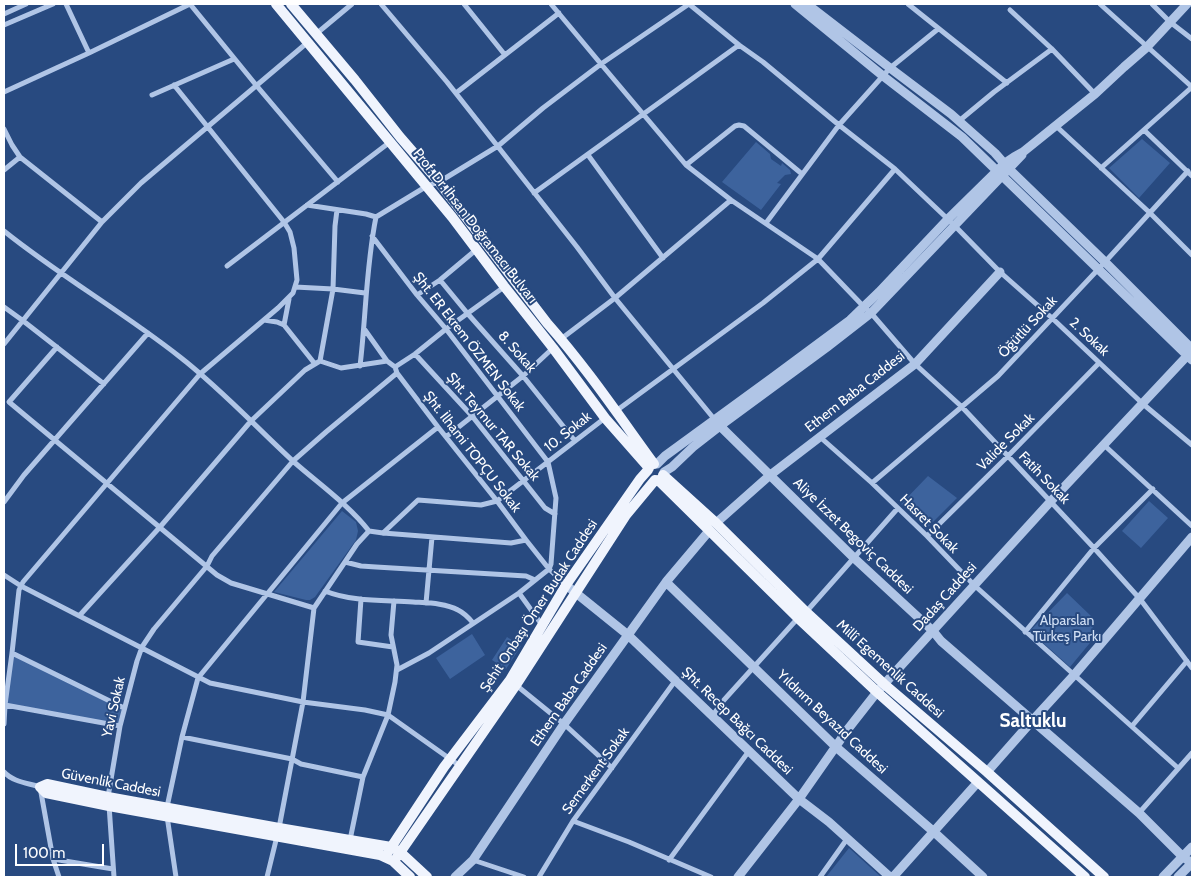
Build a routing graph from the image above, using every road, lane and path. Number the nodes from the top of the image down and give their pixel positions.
1 (26, 4) edge
2 (53, 4) edge
3 (66, 4) edge
4 (190, 4) edge
5 (276, 4) edge
6 (291, 4) edge
7 (352, 4) edge
8 (380, 4) edge
9 (464, 4) edge
10 (551, 4) edge
11 (689, 4) edge
12 (795, 4) edge
13 (807, 4) edge
14 (908, 4) edge
15 (1100, 4) edge
16 (1152, 4) edge
17 (1187, 4) edge
18 (1010, 10) dead end
19 (559, 13) junction
20 (4, 14) edge
21 (1170, 22) junction
22 (4, 25) edge
23 (938, 29) junction
24 (316, 34) junction
25 (1192, 39) edge
26 (308, 42) junction
27 (739, 45) junction
28 (1147, 47) junction
29 (1052, 50) junction
30 (89, 53) junction
31 (505, 55) junction
32 (234, 59) junction
33 (601, 64) junction
34 (890, 68) junction
35 (883, 76) junction
36 (1006, 83) junction
37 (174, 85) junction
38 (256, 85) junction
39 (1192, 87) edge
40 (4, 92) edge
41 (456, 93) junction
42 (1094, 94) junction
43 (152, 95) dead end
44 (644, 114) junction
45 (959, 121) junction
46 (839, 125) junction
47 (1056, 126) junction
48 (206, 127) junction
49 (4, 129) edge
50 (1144, 130) junction
51 (390, 142) junction
52 (498, 146) junction
53 (588, 155) junction
54 (20, 157) junction
55 (686, 165) junction
56 (1007, 166) junction
57 (1100, 168) junction
58 (895, 169) junction
59 (4, 170) edge
60 (802, 174) junction
61 (1000, 174) junction
62 (1190, 174) edge
63 (338, 182) junction
64 (439, 182) junction
65 (427, 186) junction
66 (534, 193) junction
67 (731, 200) junction
68 (307, 205) junction
69 (337, 210) junction
70 (1150, 213) junction
71 (376, 217) junction
72 (102, 222) junction
73 (284, 222) junction
74 (951, 222) junction
75 (766, 223) junction
76 (4, 232) edge
77 (372, 236) junction
78 (477, 249) junction
79 (1192, 255) edge
80 (663, 258) junction
81 (818, 259) junction
82 (1105, 262) junction
83 (227, 266) dead end
84 (1098, 270) junction
85 (1000, 272) junction
86 (62, 273) junction
87 (440, 280) junction
88 (504, 286) junction
89 (295, 287) junction
90 (333, 289) junction
91 (366, 293) junction
92 (417, 294) junction
93 (289, 297) junction
94 (615, 298) junction
95 (4, 307) edge
96 (867, 310) junction
97 (468, 314) junction
98 (1052, 318) junction
99 (22, 320) junction
100 (264, 320) junction
101 (284, 325) junction
102 (446, 329) junction
103 (364, 330) junction
104 (148, 333) junction
105 (561, 340) junction
106 (4, 344) edge
107 (57, 347) junction
108 (553, 348) junction
109 (415, 354) junction
110 (1191, 355) edge
111 (386, 361) junction
112 (318, 362) junction
113 (1100, 363) junction
114 (915, 364) junction
115 (360, 366) junction
116 (672, 369) junction
117 (396, 370) junction
118 (200, 374) junction
119 (522, 376) junction
120 (104, 384) junction
121 (497, 396) junction
122 (1143, 404) junction
123 (962, 407) junction
124 (616, 411) junction
125 (472, 416) junction
126 (605, 418) junction
127 (251, 421) junction
128 (717, 423) junction
129 (438, 427) junction
130 (446, 437) junction
131 (820, 437) junction
132 (56, 440) junction
133 (575, 441) junction
134 (1104, 445) junction
135 (1192, 445) edge
136 (1008, 456) junction
137 (293, 461) junction
138 (548, 462) junction
139 (656, 472) junction
140 (769, 476) junction
141 (522, 480) junction
142 (106, 483) junction
143 (872, 483) junction
144 (1153, 489) junction
145 (496, 501) junction
146 (1051, 501) junction
147 (4, 502) edge
148 (342, 503) junction
149 (898, 508) junction
150 (555, 514) junction
151 (716, 523) junction
152 (1192, 526) edge
153 (160, 527) junction
154 (370, 531) junction
155 (709, 531) junction
156 (383, 533) junction
157 (927, 536) junction
158 (432, 537) junction
159 (1192, 537) edge
160 (526, 540) junction
161 (1094, 548) junction
162 (854, 558) junction
163 (345, 562) junction
164 (207, 566) junction
165 (549, 569) junction
166 (428, 571) junction
167 (4, 576) edge
168 (535, 580) junction
169 (666, 582) junction
170 (566, 585) junction
171 (21, 586) junction
172 (974, 586) junction
173 (325, 591) junction
174 (267, 593) junction
175 (519, 593) junction
176 (576, 594) junction
177 (361, 599) junction
178 (1140, 599) junction
179 (394, 601) junction
180 (426, 603) junction
181 (314, 608) junction
182 (80, 615) junction
183 (802, 615) junction
184 (473, 623) junction
185 (542, 625) junction
186 (933, 631) junction
187 (1025, 632) junction
188 (628, 634) junction
189 (142, 647) junction
190 (393, 647) junction
191 (12, 653) junction
192 (1187, 661) junction
193 (753, 666) junction
194 (1192, 668) edge
195 (397, 670) junction
196 (1075, 674) junction
197 (198, 678) junction
198 (675, 681) junction
199 (513, 683) junction
200 (884, 684) junction
201 (876, 692) junction
202 (303, 702) junction
203 (5, 705) edge
204 (124, 708) junction
205 (388, 715) junction
206 (713, 715) junction
207 (1032, 721) junction
208 (4, 724) edge
209 (564, 724) junction
210 (120, 726) junction
211 (1132, 726) junction
212 (182, 737) junction
213 (836, 747) junction
214 (749, 752) junction
215 (1192, 753) edge
216 (292, 759) junction
217 (450, 759) junction
218 (461, 766) junction
219 (612, 768) junction
220 (1178, 768) junction
221 (4, 772) edge
222 (987, 772) junction
223 (363, 777) junction
224 (978, 782) junction
225 (40, 787) junction
226 (799, 799) junction
227 (108, 801) junction
228 (167, 812) junction
229 (1139, 812) junction
230 (573, 821) junction
231 (278, 832) junction
232 (934, 832) junction
233 (847, 838) junction
234 (350, 840) junction
235 (1192, 847) edge
236 (396, 849) junction
237 (1183, 857) junction
238 (53, 859) junction
239 (389, 859) junction
240 (473, 860) junction
241 (669, 860) junction
242 (1192, 863) edge
243 (113, 869) junction
244 (58, 877) edge
245 (114, 877) edge
246 (176, 877) edge
247 (267, 877) edge
248 (410, 877) edge
249 (427, 877) edge
250 (455, 877) edge
251 (524, 877) edge
252 (539, 877) edge
253 (711, 877) edge
254 (738, 877) edge
255 (820, 877) edge
256 (891, 877) edge
257 (983, 877) edge
258 (1085, 877) edge
259 (1104, 877) edge
260 (1163, 877) edge
261 (1178, 877) edge

1 - 20 street
2 - 22 street
3 - 30 street
4 - 30 street
4 - 32 street
5 - 26 main road, Prof. Dr. İhsan Doğramacı Bulvarı
6 - 24 main road, Prof. Dr. İhsan Doğramacı Bulvarı
7 - 24 street
8 - 41 street
9 - 31 street
10 - 19 street, Fatih Sokak
11 - 27 street, 2. Sokak
11 - 33 street
12 - 35 street
13 - 34 street
14 - 23 street
15 - 28 street
16 - 21 street
17 - 21 street
18 - 29 street
19 - 31 street
19 - 33 street, Fatih Sokak
21 - 25 street
21 - 28 street
23 - 34 street
23 - 36 street
24 - 64 main road, Prof. Dr. İhsan Doğramacı Bulvarı
26 - 38 street
26 - 51 main road, Prof. Dr. İhsan Doğramacı Bulvarı
27 - 44 street
27 - 46 street, 2. Sokak
28 - 39 street
28 - 42 street
29 - 36 street
29 - 42 street
30 - 40 street
31 - 41 street
32 - 37 street
32 - 38 street
33 - 44 street, Fatih Sokak
33 - 52 street
34 - 35 street
34 - 45 street
35 - 46 street
35 - 61 street
36 - 45 street
37 - 43 street
37 - 48 street
38 - 48 street
38 - 63 street
39 - 50 street
41 - 52 street
42 - 47 street
44 - 53 street
44 - 55 street, Fatih Sokak
45 - 56 street
46 - 58 street, 2. Sokak
46 - 60 street
47 - 56 street
47 - 57 street
48 - 72 street
48 - 73 street
49 - 54 street
50 - 57 street
50 - 62 street
51 - 63 street
51 - 65 main road, Prof. Dr. İhsan Doğramacı Bulvarı
52 - 64 street
52 - 66 street
53 - 66 street
53 - 80 street
54 - 59 street
54 - 72 street
55 - 60 street
55 - 67 street, Fatih Sokak
56 - 61 street
56 - 82 street
57 - 70 street
58 - 74 street, 2. Sokak
58 - 81 street
60 - 75 street
61 - 74 street
61 - 84 street
62 - 70 street, Öğütlü Sokak
63 - 68 street
64 - 65 street
64 - 105 main road, Prof. Dr. İhsan Doğramacı Bulvarı
65 - 71 street
65 - 78 main road, Prof. Dr. İhsan Doğramacı Bulvarı
66 - 94 street
67 - 75 street, Fatih Sokak
67 - 80 street
68 - 69 street
68 - 73 street
69 - 71 street
69 - 90 street
70 - 79 street
70 - 82 street, Öğütlü Sokak
71 - 77 street
72 - 86 street
73 - 83 street
73 - 89 street
74 - 85 street, 2. Sokak
74 - 96 street
75 - 81 street, Fatih Sokak
76 - 86 street
77 - 91 street
77 - 92 street, Şht. ER Ekrem ÖZMEN Sokak
78 - 87 street
78 - 88 main road, Prof. Dr. İhsan Doğramacı Bulvarı
80 - 94 street
81 - 96 street, Fatih Sokak
81 - 116 street
82 - 84 street, Öğütlü Sokak
82 - 110 street
84 - 98 street, Öğütlü Sokak
84 - 110 street
85 - 98 street, 2. Sokak
85 - 114 street, Ethem Baba Caddesi
86 - 99 street
86 - 104 street
87 - 92 street
87 - 97 street, 8. Sokak
88 - 97 street, Yavi Sokak
88 - 108 main road, Prof. Dr. İhsan Doğramacı Bulvarı
89 - 90 street
89 - 93 street
90 - 91 street
90 - 112 street
91 - 103 street
92 - 102 street, Şht. ER Ekrem ÖZMEN Sokak
93 - 100 street
93 - 101 street
94 - 105 street
94 - 116 street
95 - 99 street
96 - 114 street, Fatih Sokak
96 - 128 street
97 - 102 street, Yavi Sokak
97 - 119 street, 8. Sokak
98 - 113 street, 2. Sokak
98 - 123 street, Öğütlü Sokak
99 - 106 street
99 - 107 street
100 - 101 street
100 - 118 street
101 - 112 street
102 - 109 street, Yavi Sokak
102 - 121 street, Şht. ER Ekrem ÖZMEN Sokak
103 - 111 street, Şht. İlhami TOPÇU Sokak
103 - 115 street
104 - 118 street
104 - 120 street
105 - 108 street
105 - 124 main road, Prof. Dr. İhsan Doğramacı Bulvarı
107 - 120 street
107 - 132 street
108 - 119 street
108 - 126 main road, Prof. Dr. İhsan Doğramacı Bulvarı
109 - 117 street, Yavi Sokak
109 - 125 street, Şht. Teymur TAR Sokak
110 - 122 street, Dadaş Caddesi
111 - 115 street
111 - 117 street, Şht. İlhami TOPÇU Sokak
112 - 115 street
112 - 127 street
113 - 122 street, 2. Sokak
113 - 136 street, Valide Sokak
114 - 123 street, Fatih Sokak
114 - 131 street, Ethem Baba Caddesi
116 - 124 street
116 - 128 street
117 - 129 street, Şht. İlhami TOPÇU Sokak
117 - 137 street, Yavi Sokak
118 - 127 street
118 - 142 street
119 - 121 street
119 - 133 street, 8. Sokak
120 - 132 street
121 - 125 street
121 - 138 street, Şht. ER Ekrem ÖZMEN Sokak
122 - 134 street, Dadaş Caddesi
122 - 135 street, 2. Sokak
123 - 136 street, Fatih Sokak
123 - 143 street, Öğütlü Sokak
124 - 139 main road, Prof. Dr. İhsan Doğramacı Bulvarı
125 - 130 street
125 - 141 street, Şht. Teymur TAR Sokak
126 - 133 street, 10. Sokak
126 - 139 main road, Prof. Dr. İhsan Doğramacı Bulvarı
127 - 137 street
127 - 153 street
128 - 139 street
128 - 140 street, Aliye İzzet Begoviç Caddesi
129 - 130 street, Şht. İlhami TOPÇU Sokak
129 - 148 street
130 - 145 street, Şht. İlhami TOPÇU Sokak
131 - 140 street, Ethem Baba Caddesi
131 - 143 street, Hasret Sokak
132 - 142 street
132 - 147 street
133 - 138 street, 10. Sokak
134 - 144 street
134 - 146 street, Dadaş Caddesi
136 - 146 street, Fatih Sokak
136 - 157 street, Valide Sokak
137 - 148 street
137 - 164 street, Yavi Sokak
138 - 141 street, 10. Sokak
138 - 150 street
139 - 151 main road, Millî Egemenlik Caddesi
139 - 155 main road, Millî Egemenlik Caddesi
139 - 170 main road, Şehit Onbaşı Ömer Budak Caddesi
139 - 176 main road, Şehit Onbaşı Ömer Budak Caddesi
140 - 151 street, Ethem Baba Caddesi
140 - 162 street, Aliye İzzet Begoviç Caddesi
141 - 145 street, 10. Sokak
141 - 150 street, Şht. Teymur TAR Sokak
142 - 153 street
142 - 171 street
143 - 149 street, Hasret Sokak
144 - 152 street
144 - 161 street
145 - 156 street
145 - 160 street, Şht. İlhami TOPÇU Sokak
146 - 161 street, Fatih Sokak
146 - 172 street, Dadaş Caddesi
148 - 154 street
148 - 174 street
149 - 157 street, Hasret Sokak
149 - 162 street
150 - 165 street
151 - 183 main road, Millî Egemenlik Caddesi
153 - 164 street
153 - 182 street
154 - 156 street
154 - 163 street
155 - 169 street, Ethem Baba Caddesi
155 - 183 main road, Millî Egemenlik Caddesi
156 - 158 street
157 - 172 street, Hasret Sokak
158 - 160 street
158 - 166 street
159 - 178 street
160 - 165 street, Şht. İlhami TOPÇU Sokak
161 - 178 street, Fatih Sokak
161 - 187 street
162 - 183 street
162 - 186 street, Aliye İzzet Begoviç Caddesi
163 - 166 street
163 - 173 street
164 - 174 street
164 - 189 street, Yavi Sokak
165 - 168 street
165 - 170 street, Şht. İlhami TOPÇU Sokak
166 - 168 street
166 - 180 street
167 - 171 street
168 - 175 street
169 - 188 street, Ethem Baba Caddesi
169 - 193 street, Yıldırım Beyazıd Caddesi
170 - 176 street, Şht. Recep Bağcı Caddesi
170 - 185 main road, Şehit Onbaşı Ömer Budak Caddesi
171 - 182 street
171 - 191 street
172 - 186 street, Dadaş Caddesi
172 - 187 street, Hasret Sokak
173 - 177 street
173 - 181 street
174 - 181 street
174 - 197 street
175 - 184 street
175 - 185 street
176 - 188 street, Şht. Recep Bağcı Caddesi
176 - 199 main road, Şehit Onbaşı Ömer Budak Caddesi
177 - 179 street
177 - 190 street
178 - 192 street, Fatih Sokak
178 - 196 street
179 - 180 street
179 - 190 street
180 - 184 street
181 - 202 street
182 - 189 street
183 - 193 street
183 - 200 main road, Millî Egemenlik Caddesi
183 - 201 main road, Millî Egemenlik Caddesi
184 - 195 street
185 - 199 main road, Şehit Onbaşı Ömer Budak Caddesi
186 - 200 street, Dadaş Caddesi
186 - 207 street, Aliye İzzet Begoviç Caddesi
187 - 196 street, Hasret Sokak
188 - 198 street, Şht. Recep Bağcı Caddesi
188 - 209 street, Ethem Baba Caddesi
189 - 197 street
189 - 204 street, Yavi Sokak
190 - 195 street
191 - 203 street
191 - 204 street
192 - 194 street, Fatih Sokak
192 - 211 street
193 - 206 street
193 - 213 street, Yıldırım Beyazıd Caddesi
195 - 205 street
196 - 207 street
196 - 211 street, Hasret Sokak
197 - 202 street
197 - 212 street
198 - 206 street, Şht. Recep Bağcı Caddesi
198 - 219 street, Semerkent Sokak
199 - 209 street
199 - 217 main road, Şehit Onbaşı Ömer Budak Caddesi
199 - 218 main road, Şehit Onbaşı Ömer Budak Caddesi
200 - 201 street, Dadaş Caddesi
200 - 222 main road, Millî Egemenlik Caddesi
201 - 213 street, Dadaş Caddesi
201 - 224 main road, Millî Egemenlik Caddesi
202 - 205 street
202 - 216 street
203 - 208 street
203 - 210 street
204 - 210 street, Yavi Sokak
205 - 217 street
205 - 223 street
206 - 214 street, Şht. Recep Bağcı Caddesi
207 - 222 street
207 - 229 street, Aliye İzzet Begoviç Caddesi
209 - 219 street
209 - 240 street, Ethem Baba Caddesi
210 - 227 street, Yavi Sokak
211 - 220 street, Hasret Sokak
212 - 216 street
212 - 228 street
213 - 226 street, Dadaş Caddesi
213 - 232 street, Yıldırım Beyazıd Caddesi
214 - 226 street, Şht. Recep Bağcı Caddesi
214 - 241 street
215 - 220 street
216 - 223 street
216 - 231 street
217 - 218 street
217 - 236 main road, Şehit Onbaşı Ömer Budak Caddesi
218 - 236 main road, Şehit Onbaşı Ömer Budak Caddesi
219 - 230 street, Semerkent Sokak
220 - 229 street
221 - 225 street
222 - 259 main road, Millî Egemenlik Caddesi
223 - 234 street
224 - 232 street
224 - 258 main road, Millî Egemenlik Caddesi
225 - 227 main road, Güvenlik Caddesi
225 - 238 street
226 - 233 street, Şht. Recep Bağcı Caddesi
226 - 254 street, Dadaş Caddesi
227 - 228 main road, Güvenlik Caddesi
227 - 243 street, Yavi Sokak
228 - 231 main road, Güvenlik Caddesi
228 - 246 street
229 - 237 street, Aliye İzzet Begoviç Caddesi
230 - 241 street
230 - 252 street, Semerkent Sokak
231 - 234 main road, Güvenlik Caddesi
231 - 239 main road, Güvenlik Caddesi
231 - 247 street
232 - 256 street
232 - 257 street, Yıldırım Beyazıd Caddesi
233 - 255 street
233 - 256 street, Şht. Recep Bağcı Caddesi
234 - 236 main road, Güvenlik Caddesi
235 - 237 street
236 - 239 main road, Şehit Onbaşı Ömer Budak Caddesi
236 - 249 main road
237 - 242 street, Aliye İzzet Begoviç Caddesi
237 - 260 street
238 - 243 street
238 - 244 street
239 - 248 main road, Güvenlik Caddesi
240 - 250 street, Ethem Baba Caddesi
240 - 251 street
241 - 253 street
242 - 261 street
243 - 245 street, Yavi Sokak

